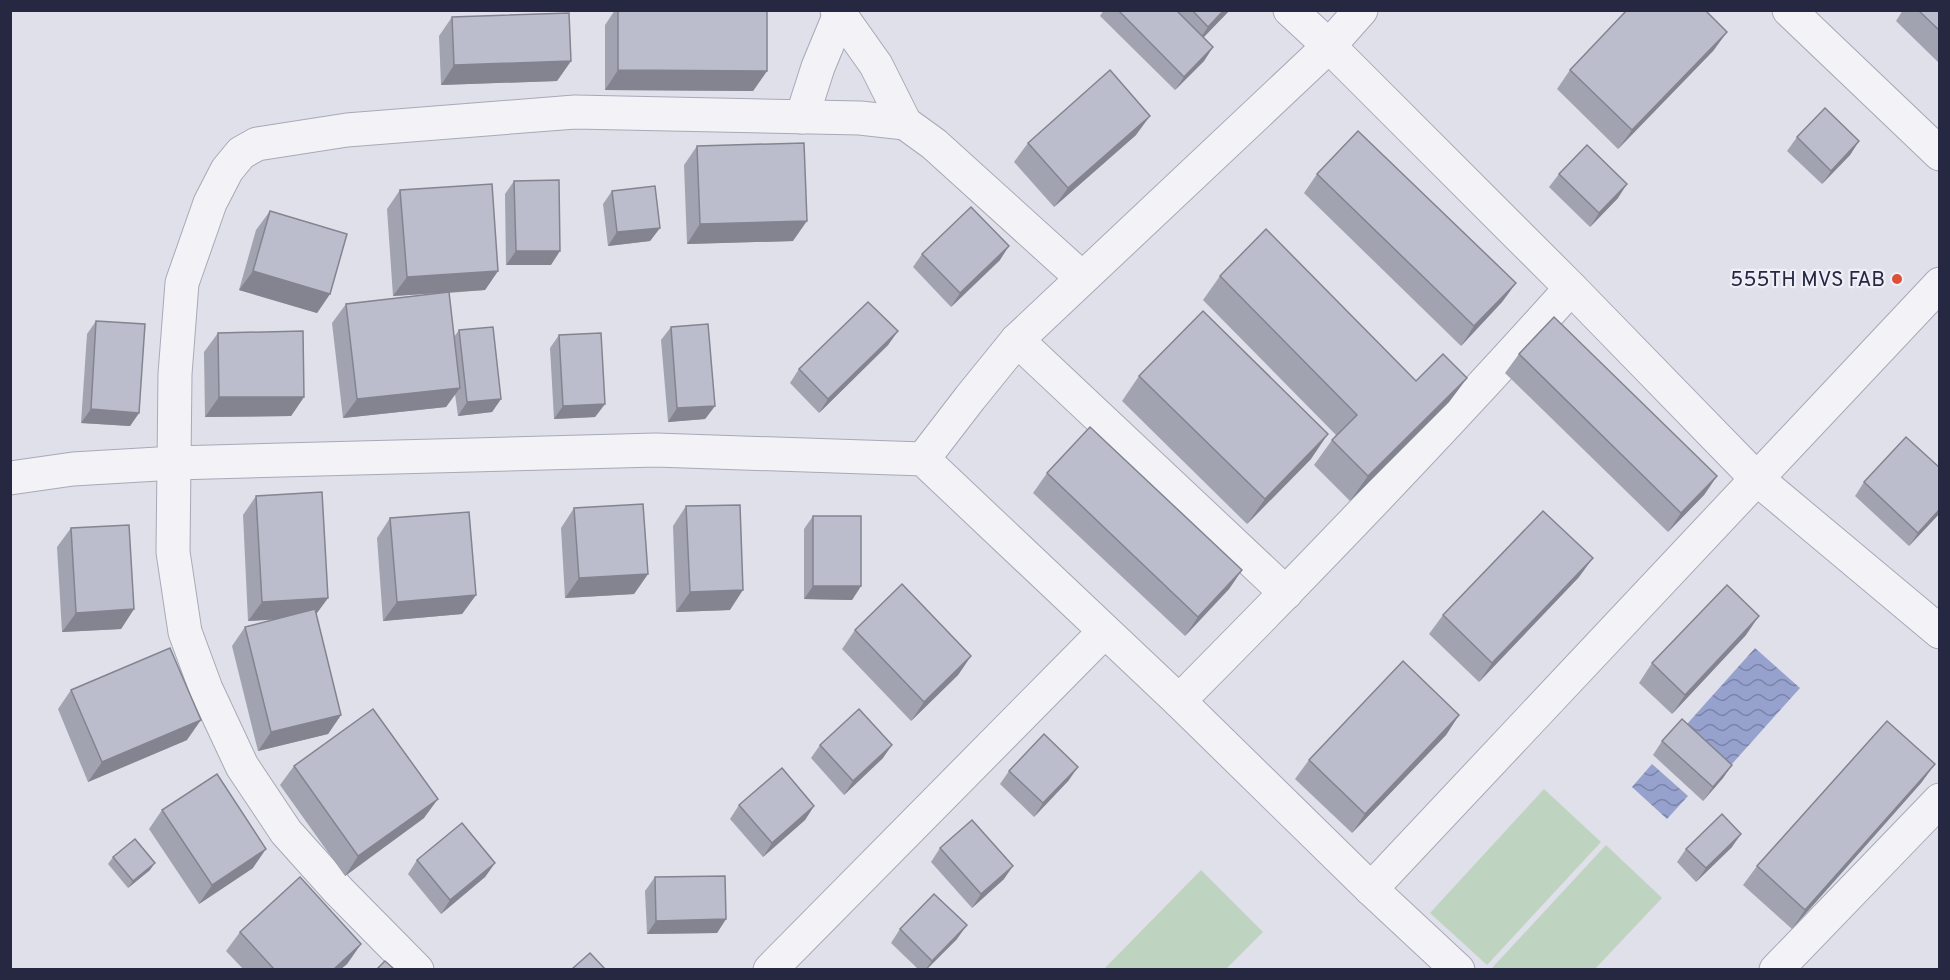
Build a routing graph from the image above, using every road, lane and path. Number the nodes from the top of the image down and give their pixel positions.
1 (1290, 10) edge
2 (1361, 10) edge
3 (1789, 10) edge
4 (838, 12) edge
5 (1329, 45) junction
6 (802, 117) junction
7 (905, 123) junction
8 (1940, 154) edge
9 (1082, 278) junction
10 (1940, 284) edge
11 (1571, 288) junction
12 (1017, 340) junction
13 (923, 459) junction
14 (175, 463) junction
15 (10, 478) edge
16 (1756, 478) junction
17 (1286, 593) junction
18 (1104, 632) junction
19 (1940, 632) edge
20 (1179, 701) junction
21 (1940, 800) edge
22 (1371, 890) junction
23 (417, 969) edge
24 (770, 969) edge
25 (1458, 969) edge
26 (1776, 969) edge

1 - 5 street
2 - 5 street
3 - 8 street
4 - 6 street
4 - 7 street
5 - 9 street
5 - 11 street
6 - 7 street
6 - 14 street
7 - 9 street
9 - 12 street
10 - 16 street
11 - 16 street
11 - 17 street
12 - 13 street
12 - 17 street
13 - 14 street
13 - 18 street
14 - 15 street
14 - 23 street
16 - 19 street
16 - 22 street
17 - 20 street
18 - 20 street
18 - 24 street
20 - 22 street
21 - 26 street
22 - 25 street

